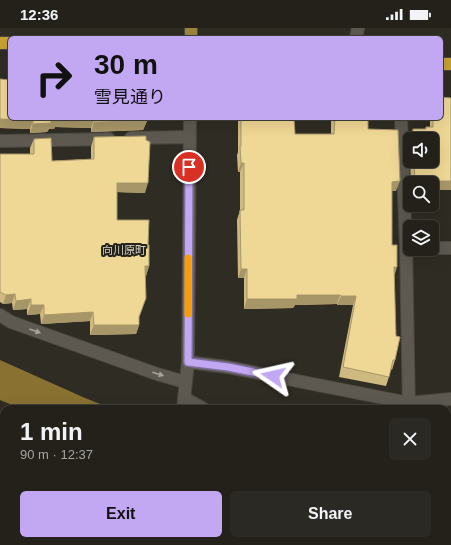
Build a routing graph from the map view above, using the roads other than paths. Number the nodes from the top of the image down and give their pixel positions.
1 (190, 120) edge
2 (401, 120) edge
3 (189, 137) junction
4 (0, 141) edge
5 (406, 220) edge
6 (439, 248) edge
7 (451, 248) edge
8 (408, 256) edge
9 (0, 315) edge
10 (188, 362) junction
11 (185, 382) junction
12 (451, 399) edge
13 (184, 404) edge
14 (404, 405) edge
15 (409, 405) edge
16 (415, 405) edge

1 - 3 street
2 - 5 street
3 - 4 street
3 - 10 street
6 - 7 street
8 - 15 street
9 -> 11 street
10 - 11 street
10 - 14 street
11 - 13 street
12 - 16 street

